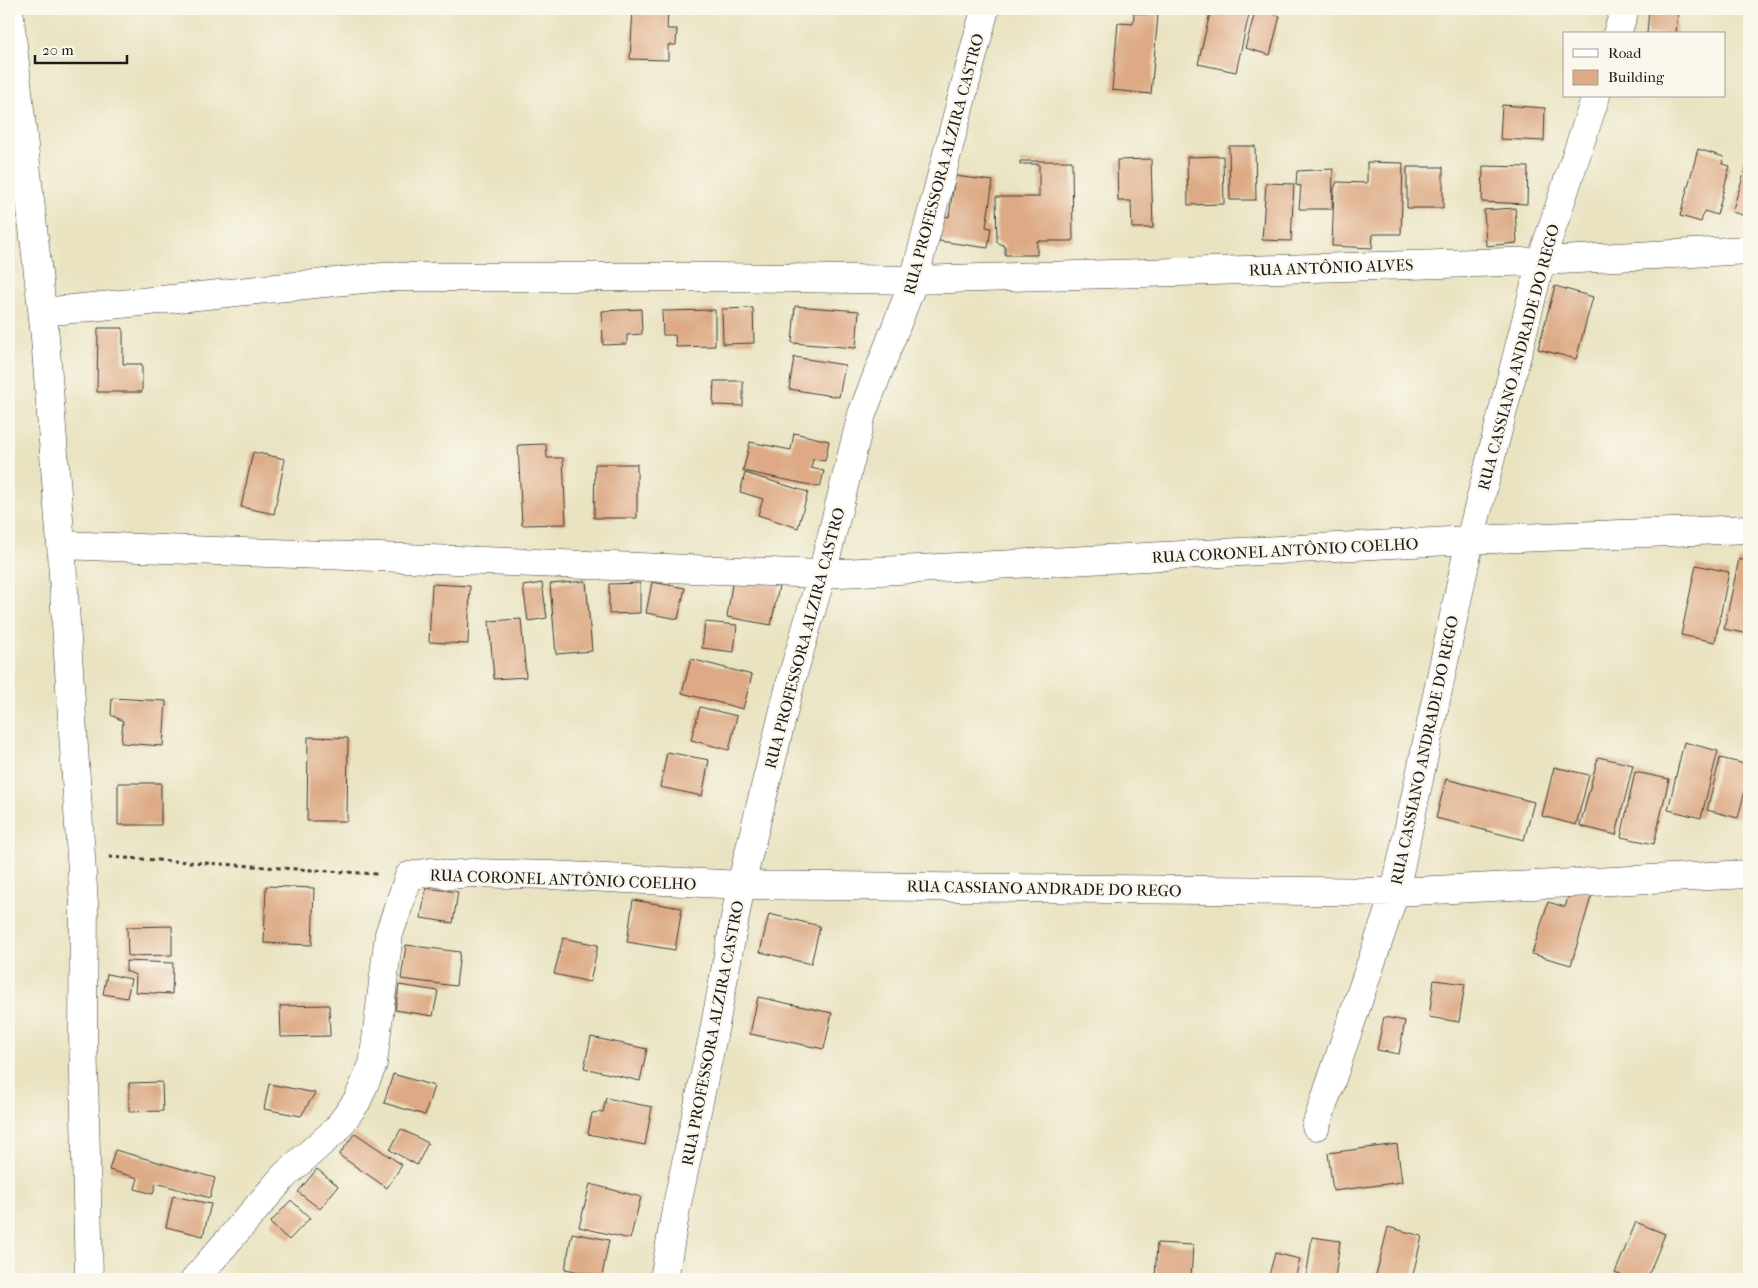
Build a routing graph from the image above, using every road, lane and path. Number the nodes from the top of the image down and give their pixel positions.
1 (9, 9) edge
2 (985, 9) edge
3 (1625, 9) edge
4 (1618, 32) edge
5 (1595, 98) edge
6 (1749, 250) edge
7 (1541, 261) junction
8 (914, 280) junction
9 (43, 312) junction
10 (1749, 528) edge
11 (1470, 540) junction
12 (61, 544) junction
13 (822, 574) junction
14 (81, 855) junction
15 (1749, 874) edge
16 (409, 876) junction
17 (741, 886) junction
18 (1395, 892) junction
19 (1316, 1126) dead end
20 (89, 1279) edge
21 (195, 1279) edge
22 (664, 1279) edge

1 - 9 street
2 - 8 street, RUA PROFESSORA ALZIRA CASTRO
3 - 4 street
5 - 7 street, RUA CASSIANO ANDRADE DO REGO
6 - 7 street, RUA ANTÔNIO ALVES
7 - 8 street, RUA ANTÔNIO ALVES
7 - 11 street, RUA CASSIANO ANDRADE DO REGO
8 - 9 street, RUA ANTÔNIO ALVES
8 - 13 street, RUA PROFESSORA ALZIRA CASTRO
9 - 12 street
10 - 11 street, RUA CORONEL ANTÔNIO COELHO
11 - 13 street, RUA CORONEL ANTÔNIO COELHO
11 - 18 street, RUA CASSIANO ANDRADE DO REGO
12 - 13 street, RUA CORONEL ANTÔNIO COELHO
12 - 14 street
13 - 17 street, RUA PROFESSORA ALZIRA CASTRO
14 - 16 path
14 - 20 street
15 - 18 street
16 - 17 street, RUA CORONEL ANTÔNIO COELHO
16 - 21 street, RUA CORONEL ANTÔNIO COELHO
17 - 18 street, RUA CASSIANO ANDRADE DO REGO
17 - 22 street, RUA PROFESSORA ALZIRA CASTRO
18 - 19 street

